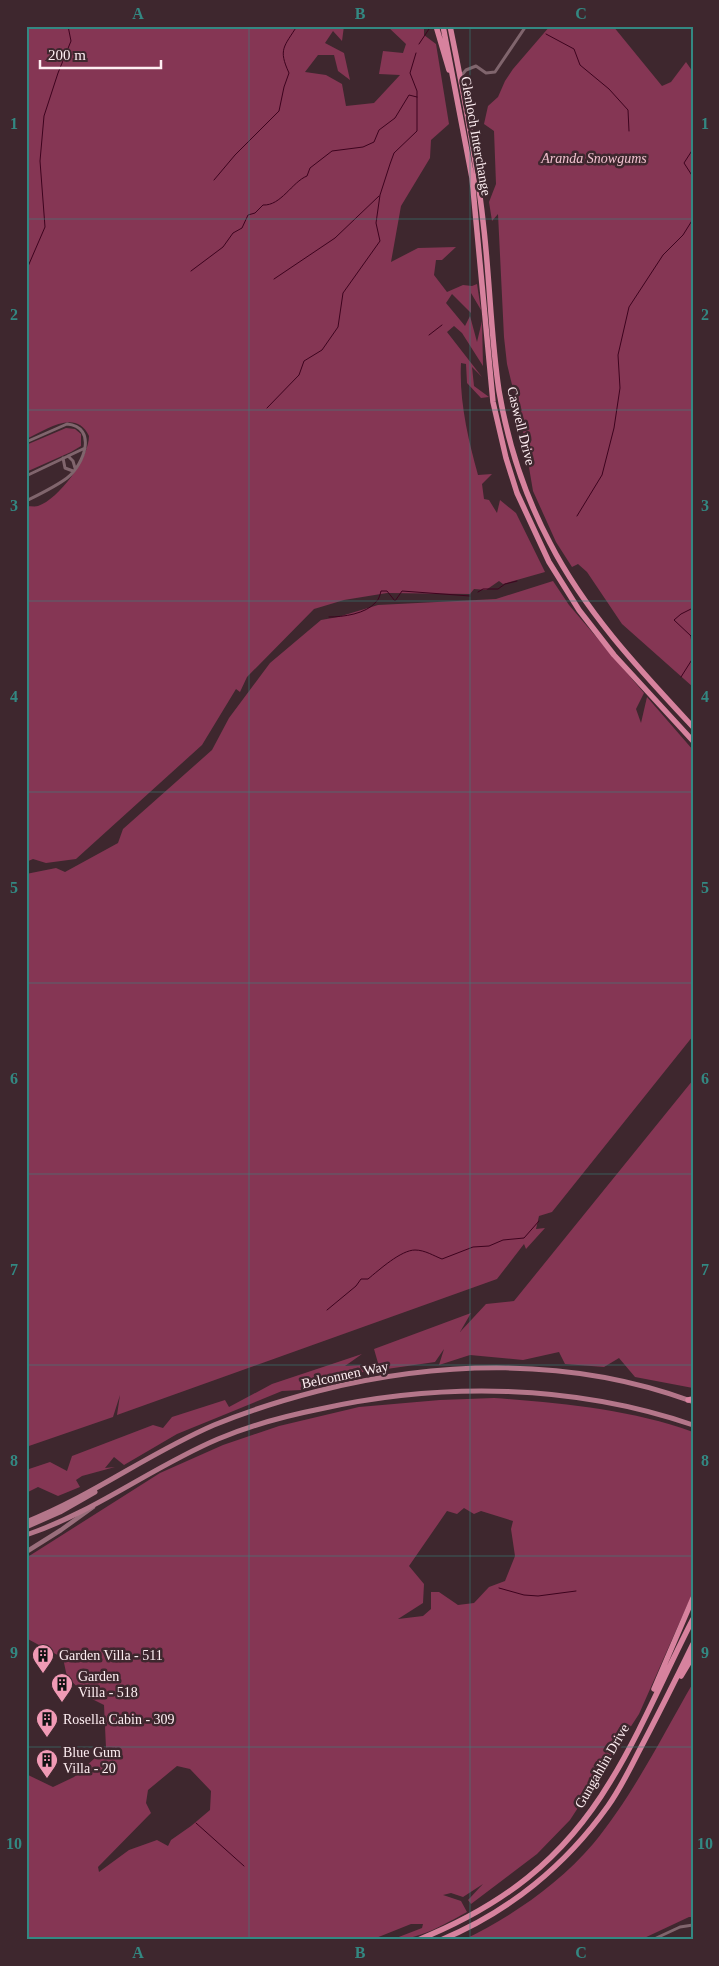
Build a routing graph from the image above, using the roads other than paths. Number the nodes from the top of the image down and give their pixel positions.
1 (436, 26) edge
2 (443, 26) edge
3 (450, 26) edge
4 (526, 26) edge
5 (460, 76) junction
6 (463, 128) junction
7 (479, 250) joint
8 (26, 442) edge
9 (85, 447) junction
10 (67, 456) junction
11 (63, 458) junction
12 (74, 470) junction
13 (26, 476) edge
14 (26, 501) edge
15 (693, 727) edge
16 (693, 741) edge
17 (691, 1400) edge
18 (693, 1425) edge
19 (129, 1470) junction
20 (98, 1504) junction
21 (26, 1522) edge
22 (26, 1527) edge
23 (26, 1536) edge
24 (26, 1552) edge
25 (693, 1598) edge
26 (693, 1619) edge
27 (693, 1644) edge
28 (693, 1656) edge
29 (654, 1723) junction
30 (639, 1728) junction
31 (693, 1925) edge
32 (418, 1940) edge
33 (441, 1940) edge
34 (652, 1940) edge

1 - 6 highway
2 - 6 highway, Glenloch Interchange
3 - 5 highway, Glenloch Interchange
4 - 5 street
5 - 15 highway, Caswell Drive
6 - 7 highway, Glenloch Interchange
7 - 16 highway, Caswell Drive
8 - 9 street
9 - 10 street
9 - 12 street
10 - 11 street
10 - 12 street
11 - 12 street
11 - 13 street
12 - 14 street
17 - 19 main road, Belconnen Way
18 - 20 main road, Belconnen Way
19 - 21 main road, Belconnen Way
19 - 22 main road
20 - 23 main road, Belconnen Way
20 - 24 main road
25 - 30 highway
26 - 30 highway, Gungahlin Drive
27 - 29 highway, Gungahlin Drive
28 - 29 highway
29 - 33 highway, Gungahlin Drive
30 - 32 highway, Gungahlin Drive
31 - 34 street

